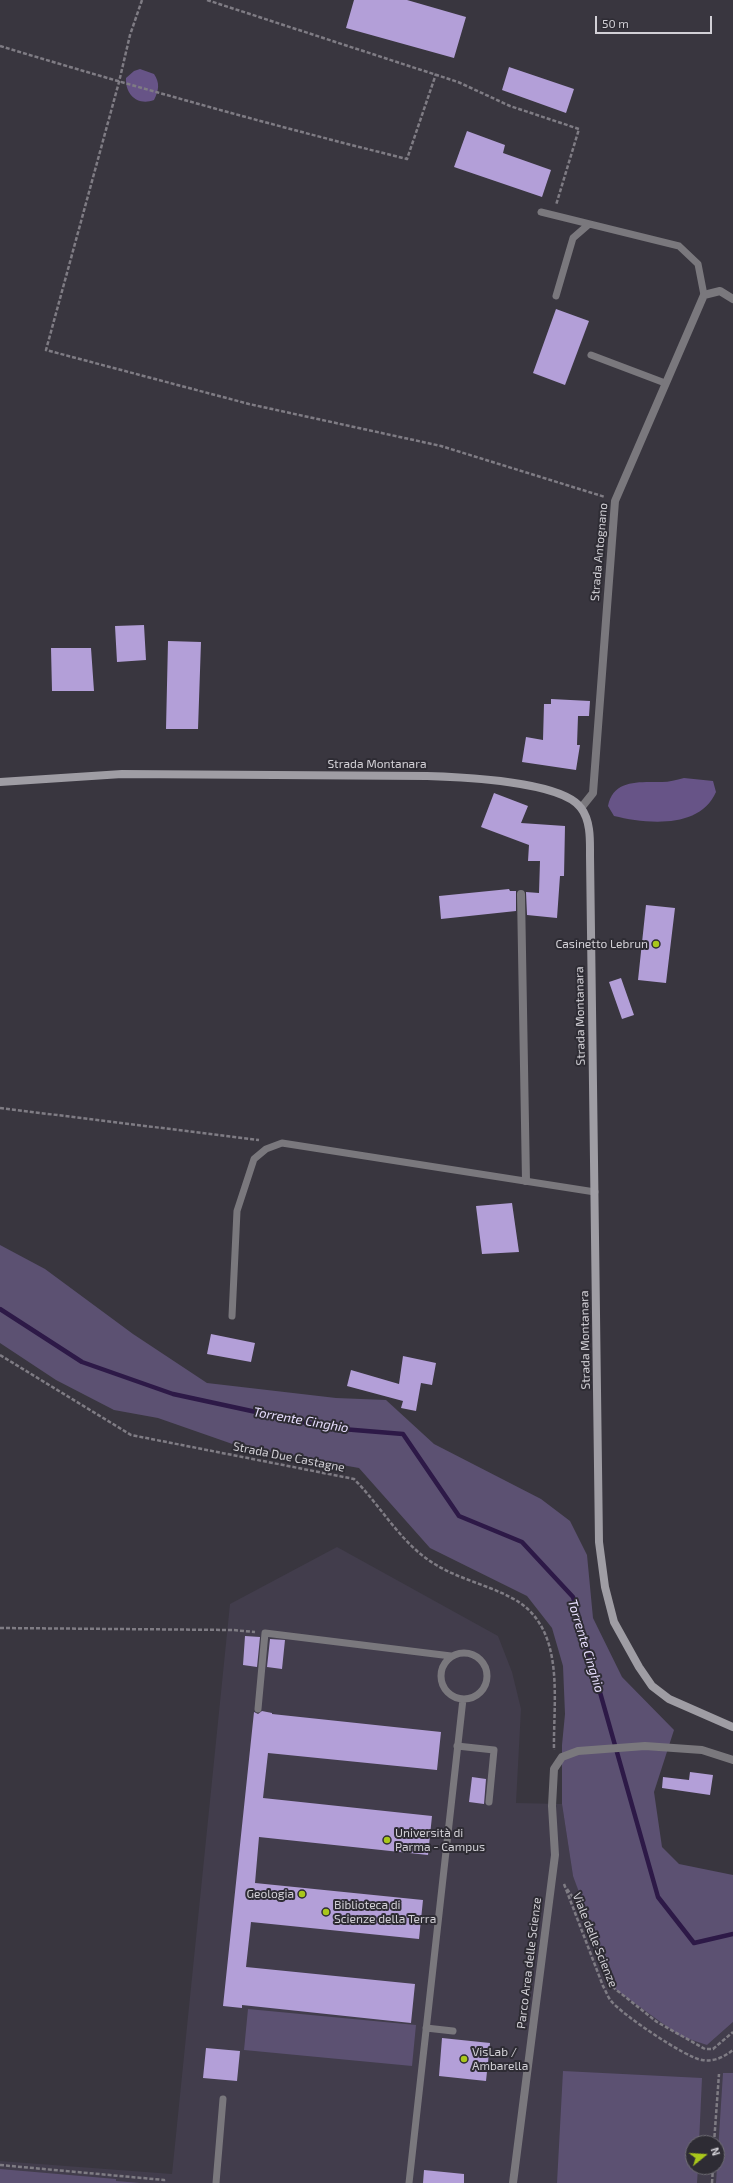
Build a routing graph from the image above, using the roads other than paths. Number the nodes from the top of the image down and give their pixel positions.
1 (541, 212) dead end
2 (588, 225) junction
3 (704, 295) junction
4 (556, 296) dead end
5 (733, 299) edge
6 (591, 355) dead end
7 (665, 383) junction
8 (0, 782) edge
9 (581, 808) junction
10 (521, 894) dead end
11 (526, 1182) junction
12 (595, 1192) junction
13 (232, 1316) dead end
14 (452, 1656) junction
15 (462, 1699) junction
16 (258, 1709) dead end
17 (733, 1727) edge
18 (457, 1746) junction
19 (733, 1760) edge
20 (489, 1802) dead end
21 (426, 2028) junction
22 (453, 2030) dead end
23 (223, 2099) dead end
24 (216, 2183) edge
25 (409, 2183) edge
26 (513, 2183) edge

1 - 2 lane
2 - 3 lane
2 - 4 lane
3 - 5 street
3 - 7 street, Strada Antognano
6 - 7 lane
7 - 9 street, Strada Antognano
8 - 9 main road, Strada Montanara
9 - 12 main road, Strada Montanara
10 - 11 street
11 - 12 lane
11 - 13 lane
12 - 17 main road, Strada Montanara
14 - 15 lane
14 - 15 lane
14 - 16 lane
15 - 18 lane
18 - 20 lane
18 - 21 lane
19 - 26 street, Parco Area delle Scienze
21 - 22 lane
21 - 25 lane
23 - 24 lane

